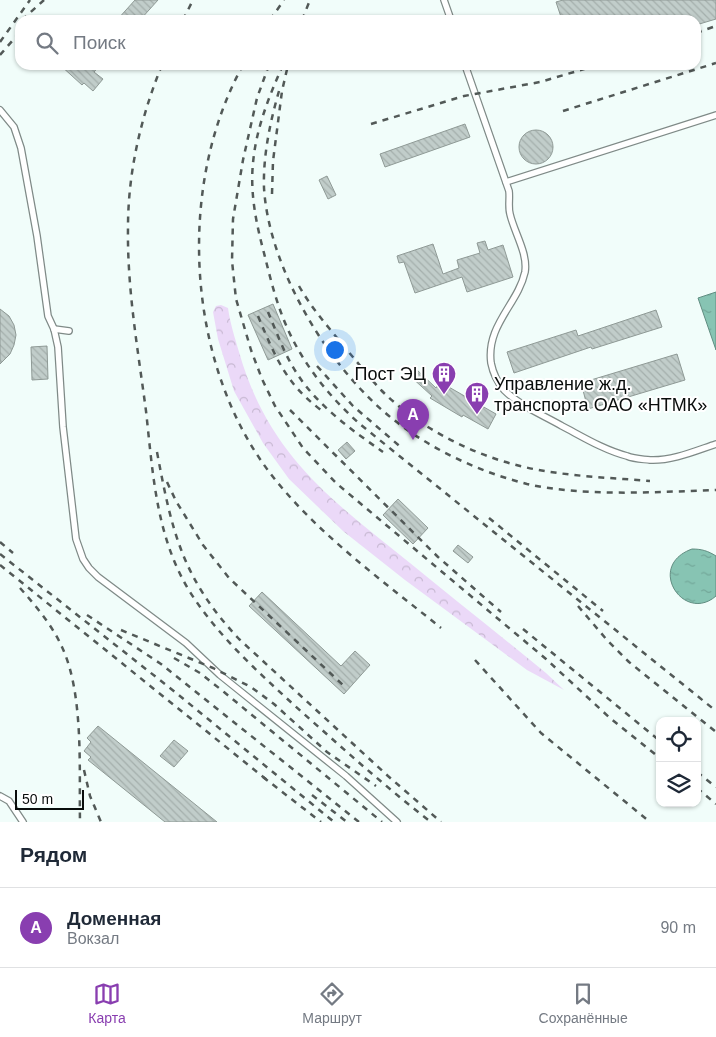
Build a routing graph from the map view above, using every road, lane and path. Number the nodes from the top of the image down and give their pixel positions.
1 (444, 0) edge
2 (449, 15) edge
3 (467, 70) edge
4 (0, 110) edge
5 (716, 114) edge
6 (506, 182) junction
7 (54, 329) junction
8 (69, 331) dead end
9 (716, 444) edge
10 (0, 796) edge
11 (23, 822) edge
12 (397, 822) edge

1 - 2 lane
3 - 6 lane
4 - 7 lane
5 - 6 lane
6 - 9 lane
7 - 8 lane
7 - 12 lane
10 - 11 lane

